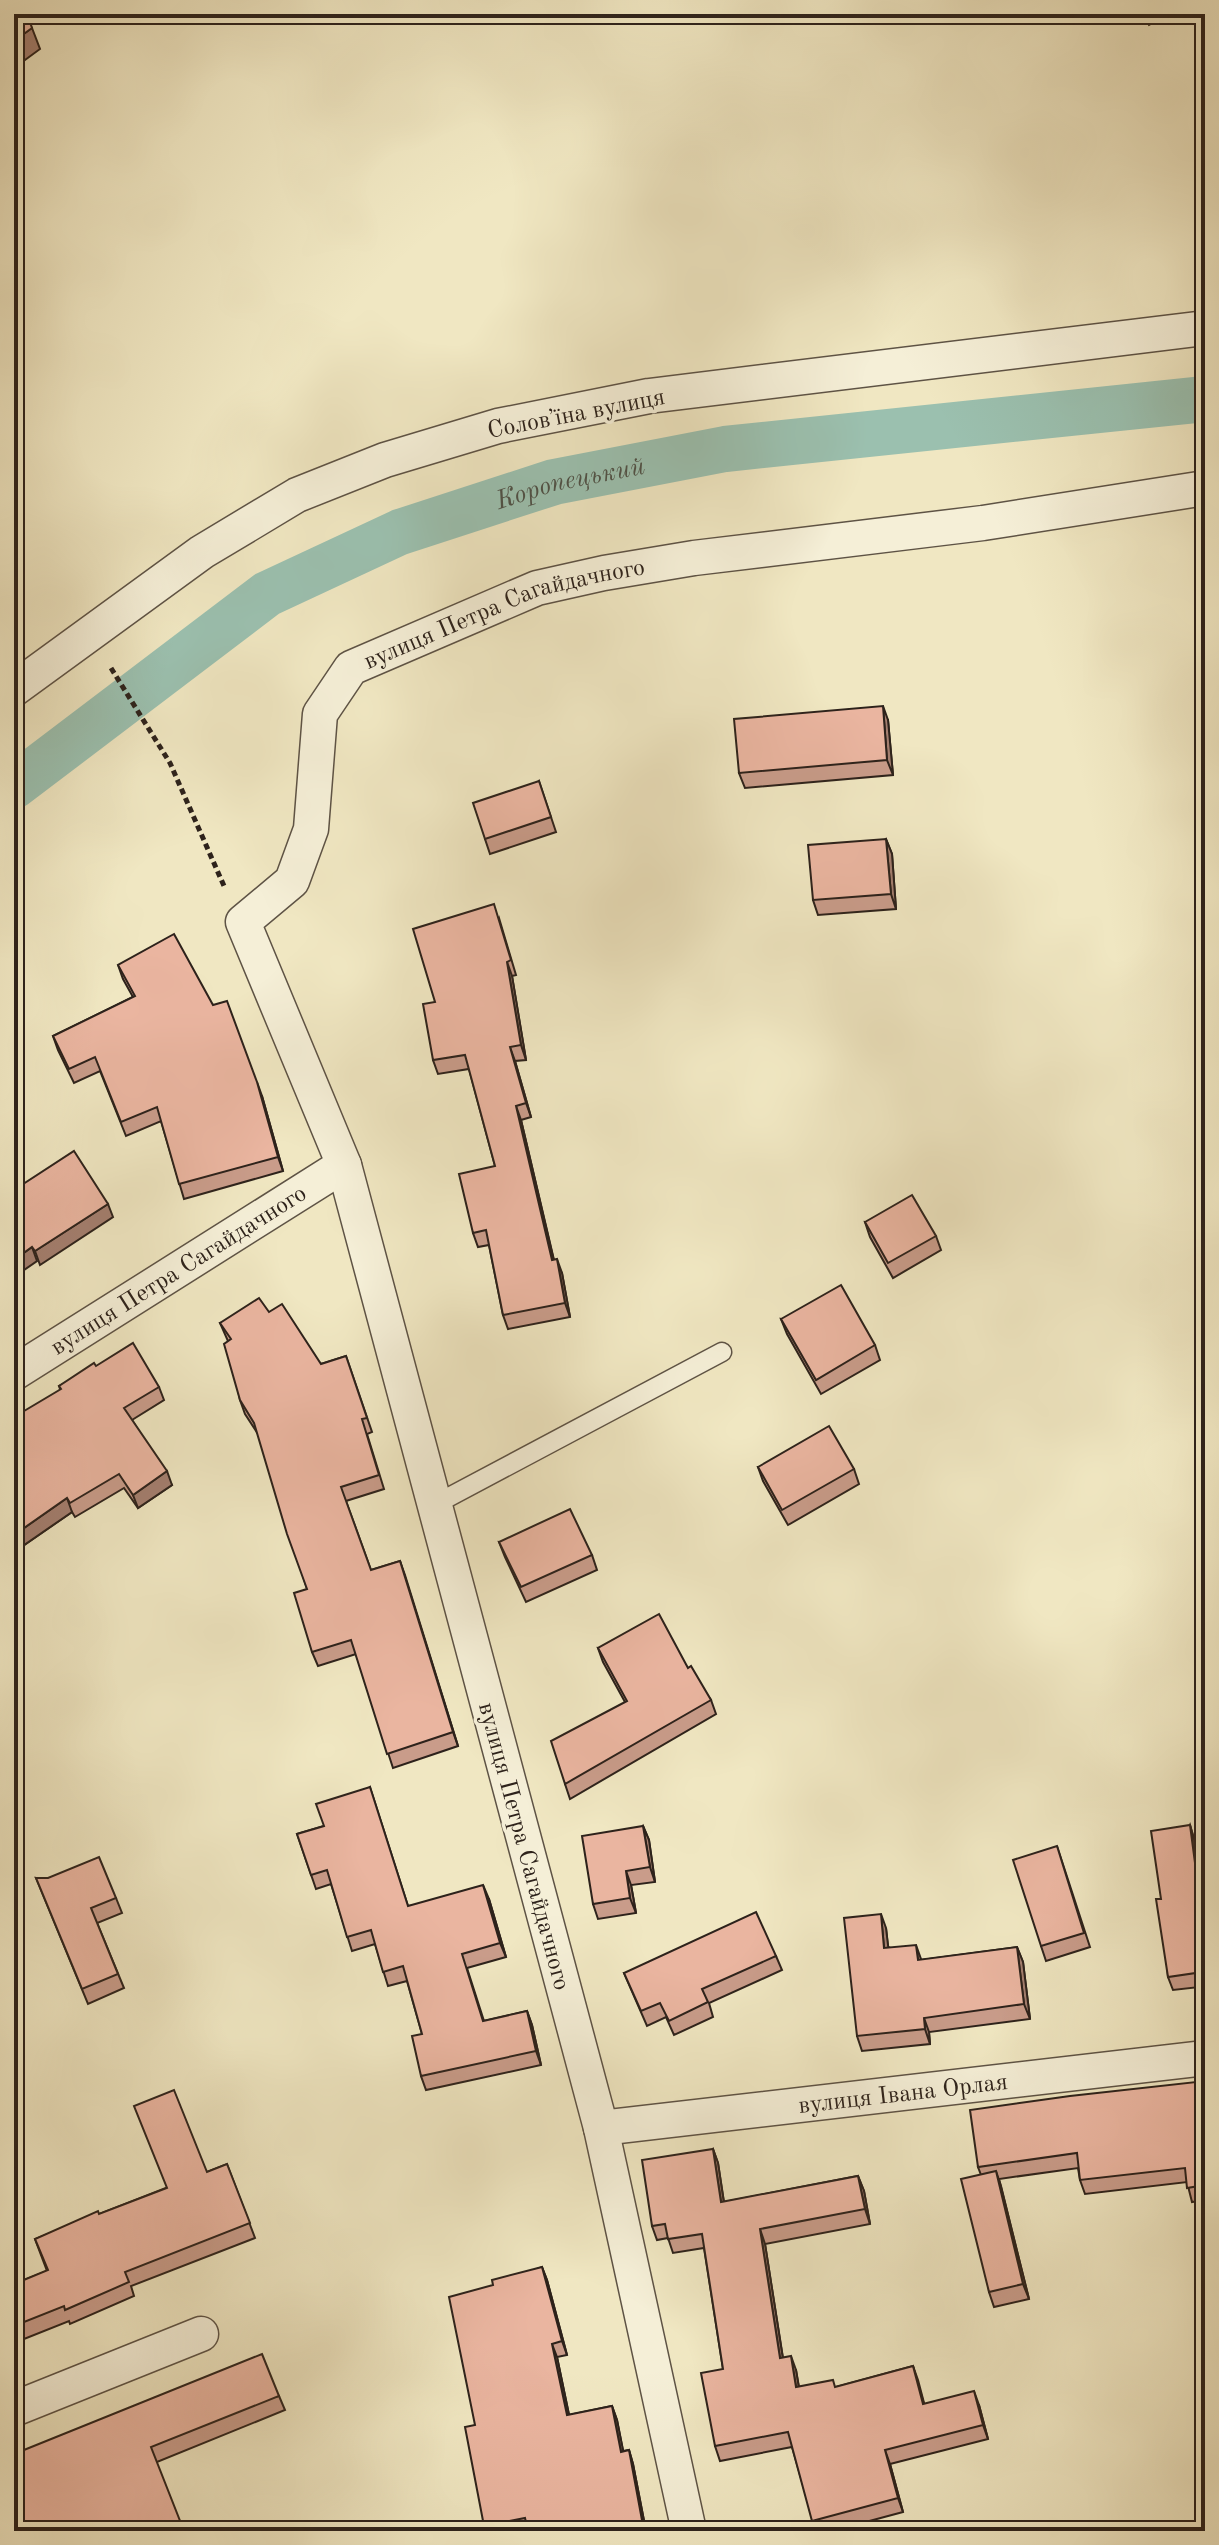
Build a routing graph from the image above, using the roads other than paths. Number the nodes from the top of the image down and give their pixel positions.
1 (1205, 328) edge
2 (1205, 488) edge
3 (14, 689) edge
4 (344, 1165) junction
5 (722, 1352) dead end
6 (14, 1373) edge
7 (434, 1505) junction
8 (1205, 2058) edge
9 (601, 2128) junction
10 (201, 2334) dead end
11 (14, 2409) edge
12 (689, 2531) edge

1 - 3 street, Соловʼїна вулиця
2 - 4 street, вулиця Петра Сагайдачного
4 - 6 street, вулиця Петра Сагайдачного
4 - 7 street, вулиця Петра Сагайдачного
5 - 7 lane
7 - 9 street, вулиця Петра Сагайдачного
8 - 9 street, вулиця Івана Орлая
9 - 12 street, вулиця Петра Сагайдачного
10 - 11 street

